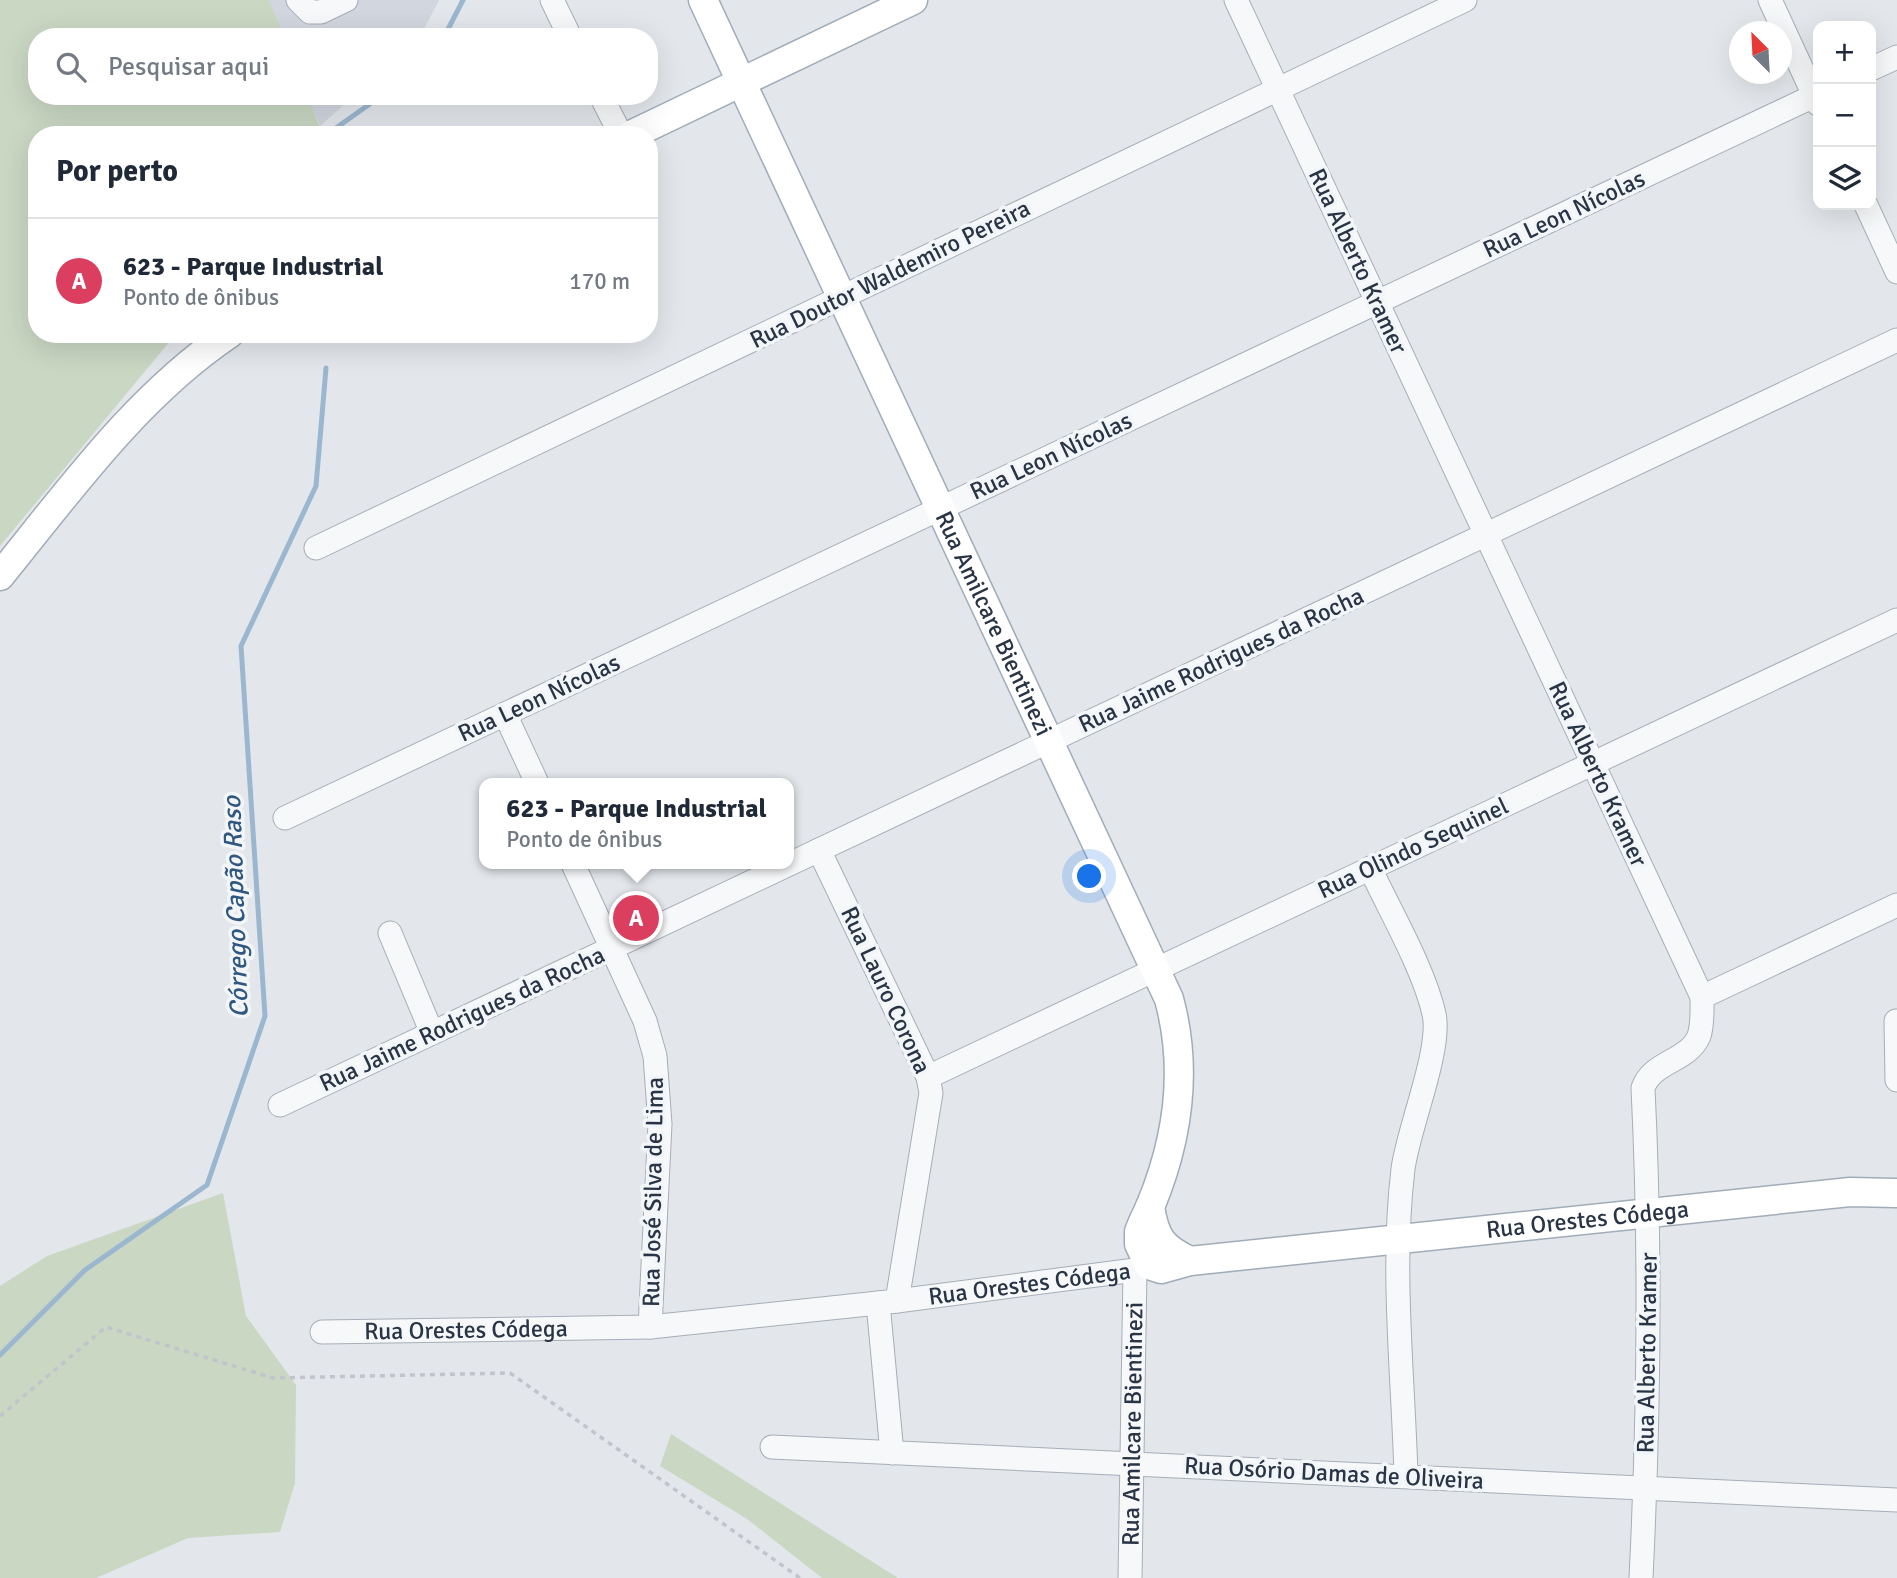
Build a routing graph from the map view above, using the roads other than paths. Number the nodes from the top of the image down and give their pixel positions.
1 (298, 0) edge
2 (552, 0) edge
3 (703, 0) edge
4 (914, 0) edge
5 (1236, 0) edge
6 (1465, 0) edge
7 (1770, 0) edge
8 (338, 2) edge
9 (566, 28) edge
10 (1897, 57) edge
11 (1876, 67) edge
12 (741, 82) junction
13 (1278, 89) junction
14 (1813, 90) edge
15 (1813, 100) edge
16 (605, 105) edge
17 (616, 126) edge
18 (650, 126) edge
19 (1868, 210) edge
20 (1897, 272) edge
21 (842, 297) junction
22 (1377, 302) junction
23 (1897, 340) edge
24 (217, 343) edge
25 (941, 508) junction
26 (1486, 535) junction
27 (316, 548) dead end
28 (0, 576) edge
29 (1897, 620) edge
30 (505, 714) junction
31 (1050, 741) junction
32 (1593, 764) junction
33 (535, 778) edge
34 (285, 818) dead end
35 (819, 850) junction
36 (794, 862) edge
37 (1370, 868) junction
38 (575, 869) edge
39 (779, 869) edge
40 (1897, 905) edge
41 (390, 933) dead end
42 (612, 948) junction
43 (1157, 969) junction
44 (1702, 997) junction
45 (1896, 1021) edge
46 (432, 1033) junction
47 (928, 1077) junction
48 (1897, 1080) edge
49 (280, 1105) dead end
50 (1897, 1193) edge
51 (1150, 1207) junction
52 (1649, 1212) junction
53 (1398, 1238) junction
54 (1190, 1261) junction
55 (1141, 1266) junction
56 (887, 1302) junction
57 (650, 1327) junction
58 (322, 1332) dead end
59 (772, 1447) dead end
60 (892, 1453) junction
61 (1131, 1463) junction
62 (1406, 1475) junction
63 (1646, 1488) junction
64 (1897, 1500) edge
65 (1130, 1578) edge
66 (1641, 1578) edge

1 - 8 street
2 - 9 street
3 - 12 main road, Rua Amilcare Bientinezi
4 - 12 main road
5 - 13 street, Rua Alberto Kramer
6 - 13 street, Rua Doutor Waldemiro Pereira
7 - 14 street
10 - 11 street
12 - 18 main road
12 - 21 main road, Rua Amilcare Bientinezi
13 - 21 street, Rua Doutor Waldemiro Pereira
13 - 22 street, Rua Alberto Kramer
15 - 22 street, Rua Leon Nícolas
16 - 17 street
19 - 20 street
21 - 25 main road, Rua Amilcare Bientinezi
21 - 27 street, Rua Doutor Waldemiro Pereira
22 - 25 street, Rua Leon Nícolas
22 - 26 street, Rua Alberto Kramer
23 - 26 street, Rua Jaime Rodrigues da Rocha
24 - 28 main road
25 - 30 street, Rua Leon Nícolas
25 - 31 main road, Rua Amilcare Bientinezi
26 - 31 street, Rua Jaime Rodrigues da Rocha
26 - 32 street, Rua Alberto Kramer
29 - 32 street, Rua Olindo Sequinel
30 - 33 street
30 - 34 street, Rua Leon Nícolas
31 - 35 street, Rua Jaime Rodrigues da Rocha
31 - 43 main road, Rua Amilcare Bientinezi
32 - 37 street, Rua Olindo Sequinel
32 - 44 street, Rua Alberto Kramer
35 - 36 street, Rua Jaime Rodrigues da Rocha
35 - 47 street, Rua Lauro Corona
37 - 43 street, Rua Olindo Sequinel
37 - 53 street
38 - 42 street, Rua José Silva de Lima
39 - 42 street, Rua Jaime Rodrigues da Rocha
40 - 44 street
41 - 46 street
42 - 46 street, Rua Jaime Rodrigues da Rocha
42 - 57 street, Rua José Silva de Lima
43 - 47 street, Rua Olindo Sequinel
43 - 51 main road, Rua Amilcare Bientinezi
44 - 52 street, Rua Alberto Kramer
45 - 48 street
46 - 49 street, Rua Jaime Rodrigues da Rocha
47 - 56 street, Rua Lauro Corona
50 - 52 main road, Rua Orestes Códega
51 - 54 main road
51 - 55 main road, Rua Amilcare Bientinezi
52 - 53 main road, Rua Orestes Códega
52 - 63 street, Rua Alberto Kramer
53 - 54 main road, Rua Orestes Códega
53 - 62 street
54 - 55 main road, Rua Orestes Códega
55 - 56 street, Rua Orestes Códega
55 - 61 street, Rua Amilcare Bientinezi
56 - 57 street, Rua Orestes Códega
56 - 60 street, Rua Lauro Corona
57 - 58 street, Rua Orestes Códega
59 - 60 street, Rua Osório Damas de Oliveira
60 - 61 street, Rua Osório Damas de Oliveira
61 - 62 street, Rua Osório Damas de Oliveira
61 - 65 street, Rua Amilcare Bientinezi
62 - 63 street, Rua Osório Damas de Oliveira
63 - 64 street, Rua Osório Damas de Oliveira
63 - 66 street, Rua Alberto Kramer

